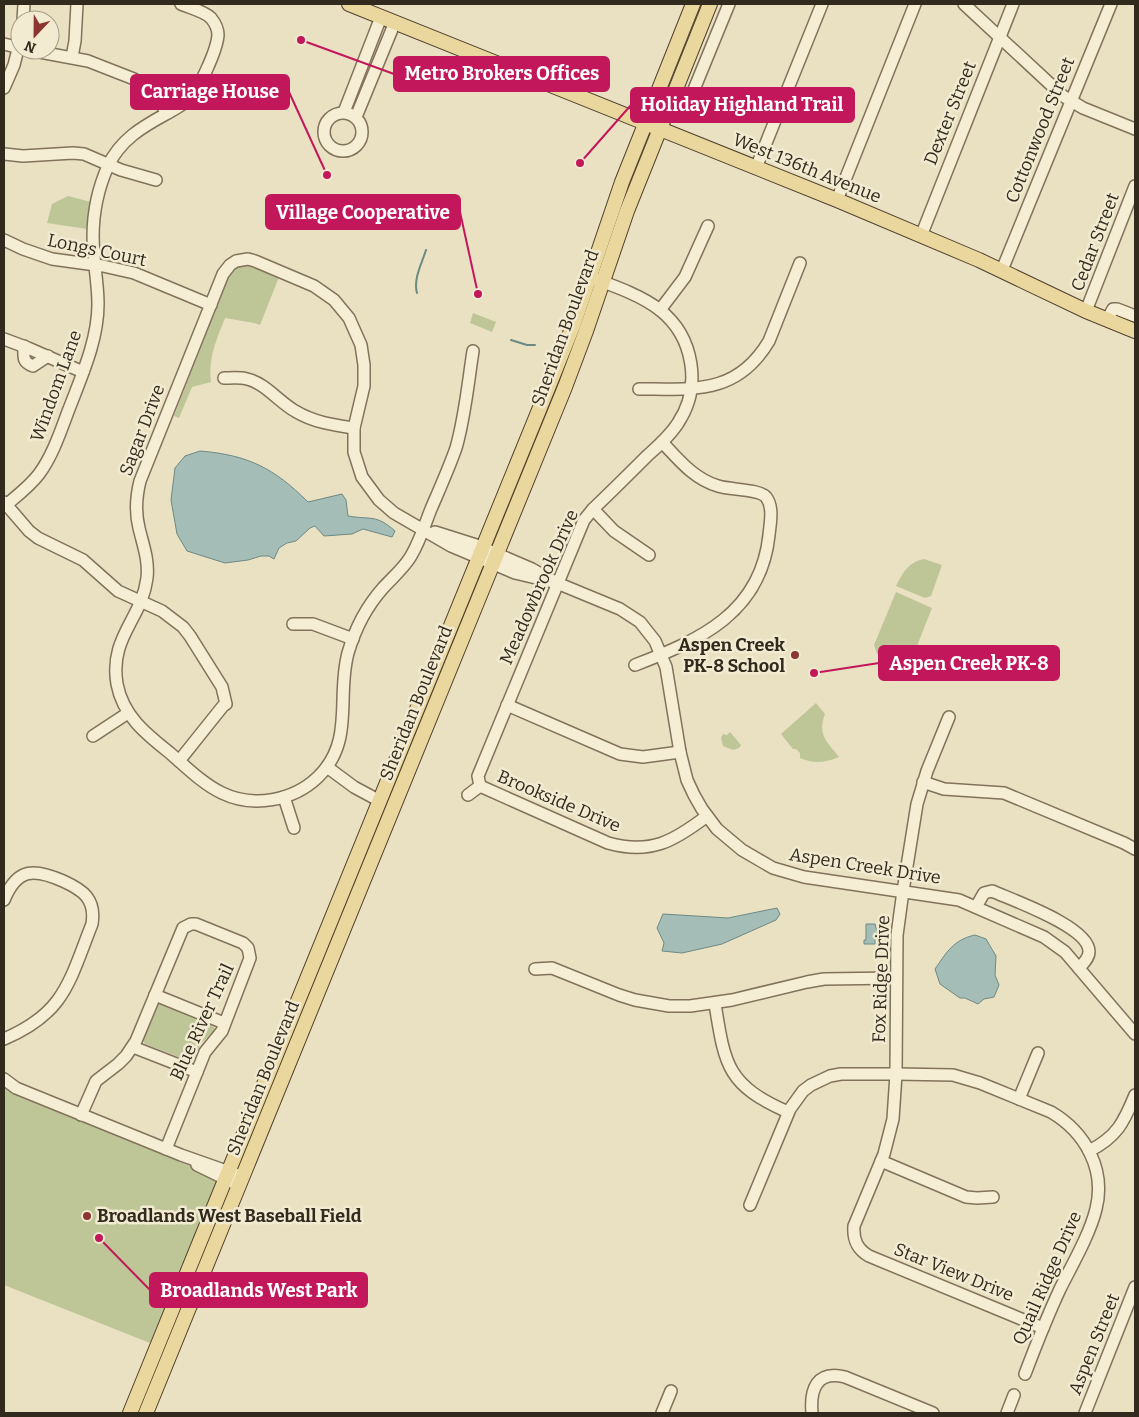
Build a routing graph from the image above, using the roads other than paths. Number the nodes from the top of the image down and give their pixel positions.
1 (77, 4) edge
2 (181, 4) edge
3 (349, 4) edge
4 (693, 4) edge
5 (710, 4) edge
6 (729, 4) edge
7 (822, 4) edge
8 (915, 4) edge
9 (964, 4) edge
10 (1013, 4) edge
11 (1111, 4) edge
12 (381, 17) junction
13 (395, 22) junction
14 (1000, 37) junction
15 (60, 55) edge
16 (72, 57) junction
17 (16, 60) edge
18 (4, 88) edge
19 (1072, 102) junction
20 (682, 111) dead end
21 (344, 112) junction
22 (167, 113) junction
23 (356, 117) junction
24 (645, 123) junction
25 (660, 129) junction
26 (1135, 129) edge
27 (4, 154) edge
28 (109, 165) junction
29 (756, 168) junction
30 (156, 180) dead end
31 (1135, 186) edge
32 (837, 200) junction
33 (1133, 200) edge
34 (708, 226) dead end
35 (921, 236) junction
36 (4, 240) edge
37 (800, 263) dead end
38 (95, 265) junction
39 (1002, 270) junction
40 (589, 277) junction
41 (603, 282) junction
42 (211, 305) junction
43 (660, 310) junction
44 (1086, 311) junction
45 (1135, 316) edge
46 (1107, 320) junction
47 (1135, 331) edge
48 (4, 339) edge
49 (473, 351) dead end
50 (83, 372) junction
51 (224, 378) dead end
52 (638, 389) dead end
53 (691, 389) junction
54 (354, 428) junction
55 (662, 442) junction
56 (5, 503) edge
57 (592, 509) junction
58 (423, 528) junction
59 (481, 553) junction
60 (649, 555) dead end
61 (495, 558) junction
62 (557, 584) junction
63 (141, 602) junction
64 (294, 624) dead end
65 (353, 639) junction
66 (662, 655) junction
67 (635, 665) dead end
68 (507, 705) junction
69 (128, 713) junction
70 (949, 717) dead end
71 (93, 736) dead end
72 (680, 752) junction
73 (179, 761) junction
74 (327, 767) junction
75 (923, 782) junction
76 (480, 786) junction
77 (468, 795) dead end
78 (284, 797) junction
79 (380, 800) junction
80 (707, 816) junction
81 (294, 828) dead end
82 (1135, 849) edge
83 (903, 891) junction
84 (4, 900) edge
85 (976, 906) junction
86 (1079, 968) junction
87 (535, 970) dead end
88 (896, 978) junction
89 (155, 995) junction
90 (715, 1004) junction
91 (224, 1023) junction
92 (1135, 1034) edge
93 (4, 1039) edge
94 (133, 1047) junction
95 (1038, 1053) dead end
96 (197, 1072) junction
97 (896, 1074) junction
98 (4, 1078) edge
99 (1135, 1095) edge
100 (1019, 1099) junction
101 (788, 1112) junction
102 (81, 1115) junction
103 (166, 1149) junction
104 (1090, 1151) junction
105 (881, 1161) junction
106 (227, 1176) junction
107 (241, 1182) junction
108 (993, 1197) dead end
109 (750, 1205) dead end
110 (851, 1245) joint
111 (1135, 1287) edge
112 (1043, 1328) junction
113 (1024, 1374) dead end
114 (671, 1392) dead end
115 (1014, 1395) dead end
116 (130, 1413) edge
117 (146, 1413) edge
118 (662, 1413) edge
119 (812, 1413) edge
120 (933, 1413) edge
121 (1007, 1413) edge
122 (1085, 1413) edge

1 - 16 street
2 - 22 street, Windom Lane
3 - 12 main road, West 136th Avenue
4 - 24 main road, Sheridan Boulevard
5 - 25 main road, Sheridan Boulevard
6 - 20 street
7 - 29 street
8 - 32 street
9 - 14 street
10 - 14 street, Dexter Street
11 - 19 street, Cottonwood Street
12 - 13 main road, West 136th Avenue
12 - 21 street
13 - 23 street
13 - 24 main road, West 136th Avenue
14 - 19 street
14 - 35 street, Dexter Street
15 - 16 street
16 - 22 street
17 - 18 street
19 - 26 street
19 - 39 street, Cottonwood Street
21 - 23 street
21 - 23 street
22 - 28 street, Windom Lane
24 - 25 main road, West 136th Avenue
24 - 40 main road, Sheridan Boulevard
25 - 29 main road, West 136th Avenue
25 - 41 main road, Sheridan Boulevard
27 - 28 street
28 - 30 street
28 - 38 street, Windom Lane
29 - 32 main road, West 136th Avenue
31 - 33 street, Cedar Street
32 - 35 main road, West 136th Avenue
33 - 44 street, Cedar Street
34 - 43 street
35 - 39 main road, West 136th Avenue
36 - 38 street, Longs Court
37 - 53 street
38 - 42 street, Longs Court
38 - 50 street, Windom Lane
39 - 44 main road, West 136th Avenue
40 - 41 street, Meadowbrook Drive
40 - 59 main road, Sheridan Boulevard
41 - 43 street, Meadowbrook Drive
41 - 61 main road, Sheridan Boulevard
42 - 54 street, Aspen Creek Drive
42 - 63 street, Sagar Drive
43 - 53 street, Meadowbrook Drive
44 - 46 main road, West 136th Avenue
45 - 46 street
46 - 47 main road, West 136th Avenue
48 - 50 street
49 - 58 street
50 - 56 street, Windom Lane
51 - 54 street
52 - 53 street
53 - 55 street, Meadowbrook Drive
54 - 58 street, Aspen Creek Drive
55 - 57 street, Meadowbrook Drive
55 - 66 street
56 - 63 street
57 - 60 street
57 - 62 street, Meadowbrook Drive
58 - 59 street, Aspen Creek Drive
58 - 65 street
59 - 61 street, Aspen Creek Drive
59 - 79 main road, Sheridan Boulevard
61 - 62 street, Aspen Creek Drive
61 - 107 main road, Sheridan Boulevard
62 - 66 street, Aspen Creek Drive
62 - 68 street, Meadowbrook Drive
63 - 69 street
63 - 73 street
64 - 65 street
65 - 74 street
66 - 67 street
66 - 72 street, Aspen Creek Drive
68 - 72 street
68 - 76 street, Meadowbrook Drive
69 - 71 street
69 - 73 street
70 - 75 street, Fox Ridge Drive
72 - 80 street, Aspen Creek Drive
73 - 78 street
74 - 78 street
74 - 79 street
75 - 82 street
75 - 83 street, Fox Ridge Drive
76 - 77 street
76 - 80 street, Brookside Drive
78 - 81 street
79 - 106 main road, Sheridan Boulevard
80 - 83 street, Aspen Creek Drive
83 - 85 street, Aspen Creek Drive
83 - 88 street, Fox Ridge Drive
84 - 93 street
85 - 86 street, Aspen Creek Drive
85 - 86 street
86 - 92 street, Aspen Creek Drive
87 - 90 street
88 - 90 street
88 - 97 street, Fox Ridge Drive
89 - 91 street
89 - 91 street, Blue River Trail
89 - 94 street, Blue River Trail
90 - 101 street
91 - 96 street, Blue River Trail
94 - 96 street
94 - 102 street, Blue River Trail
95 - 100 street
96 - 103 street, Blue River Trail
97 - 100 street, Quail Ridge Drive
97 - 101 street, Quail Ridge Drive
97 - 105 street, Fox Ridge Drive
98 - 102 street
99 - 104 street
100 - 104 street, Quail Ridge Drive
101 - 109 street, Quail Ridge Drive
102 - 103 street
103 - 106 street
104 - 112 street, Quail Ridge Drive
105 - 108 street
105 - 110 street, Fox Ridge Drive
106 - 107 street
106 - 116 main road, Sheridan Boulevard
107 - 117 main road, Sheridan Boulevard
110 - 112 street, Star View Drive
111 - 122 street, Aspen Street
112 - 113 street, Quail Ridge Drive
114 - 118 street
115 - 121 street
119 - 120 street

